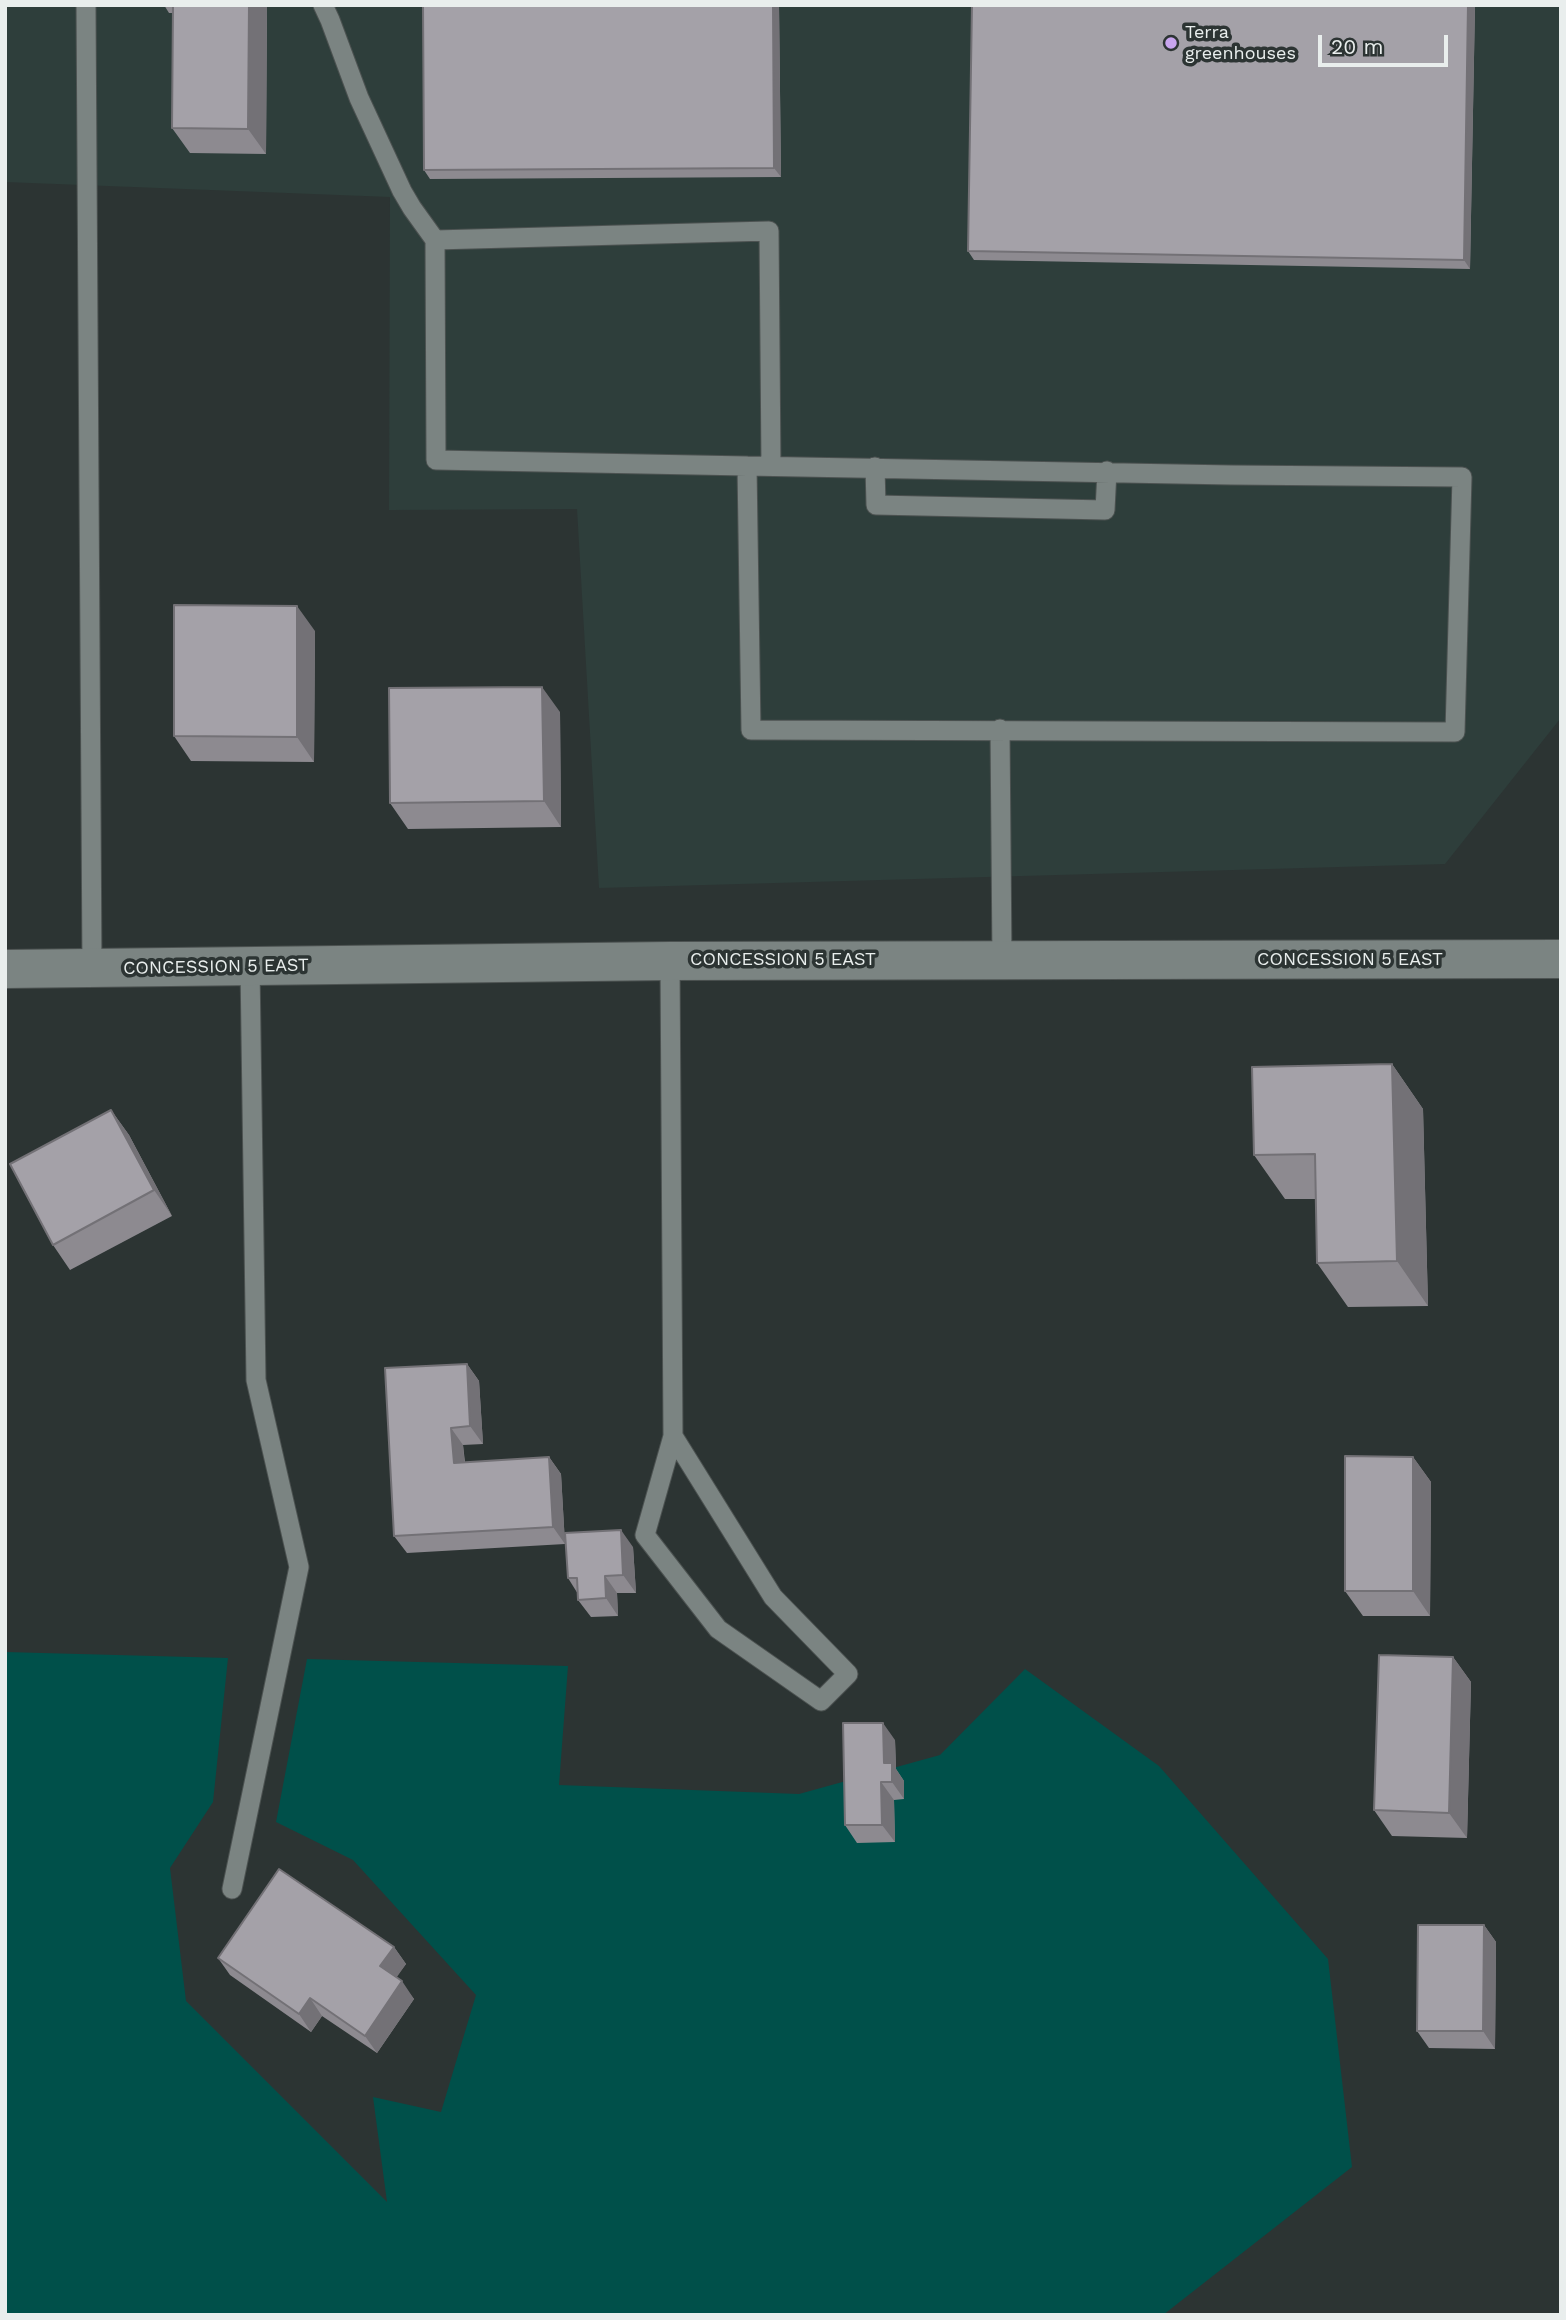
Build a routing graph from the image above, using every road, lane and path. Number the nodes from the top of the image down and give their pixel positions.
1 (86, 5) edge
2 (323, 5) edge
3 (435, 240) junction
4 (747, 466) junction
5 (771, 466) junction
6 (875, 467) junction
7 (1107, 471) junction
8 (1000, 729) junction
9 (1561, 959) edge
10 (1002, 960) junction
11 (670, 961) junction
12 (250, 966) junction
13 (92, 968) junction
14 (5, 969) edge
15 (673, 1436) junction
16 (232, 1889) dead end

1 - 13 lane
2 - 3 lane
3 - 4 lane
3 - 5 lane
4 - 5 lane
4 - 8 lane
5 - 6 lane
6 - 7 lane
6 - 7 lane
7 - 8 lane
8 - 10 lane
9 - 10 street, CONCESSION 5 EAST
10 - 11 street, CONCESSION 5 EAST
11 - 12 street, CONCESSION 5 EAST
11 - 15 lane
12 - 13 street, CONCESSION 5 EAST
12 - 16 lane
13 - 14 street, CONCESSION 5 EAST
15 - 15 lane

